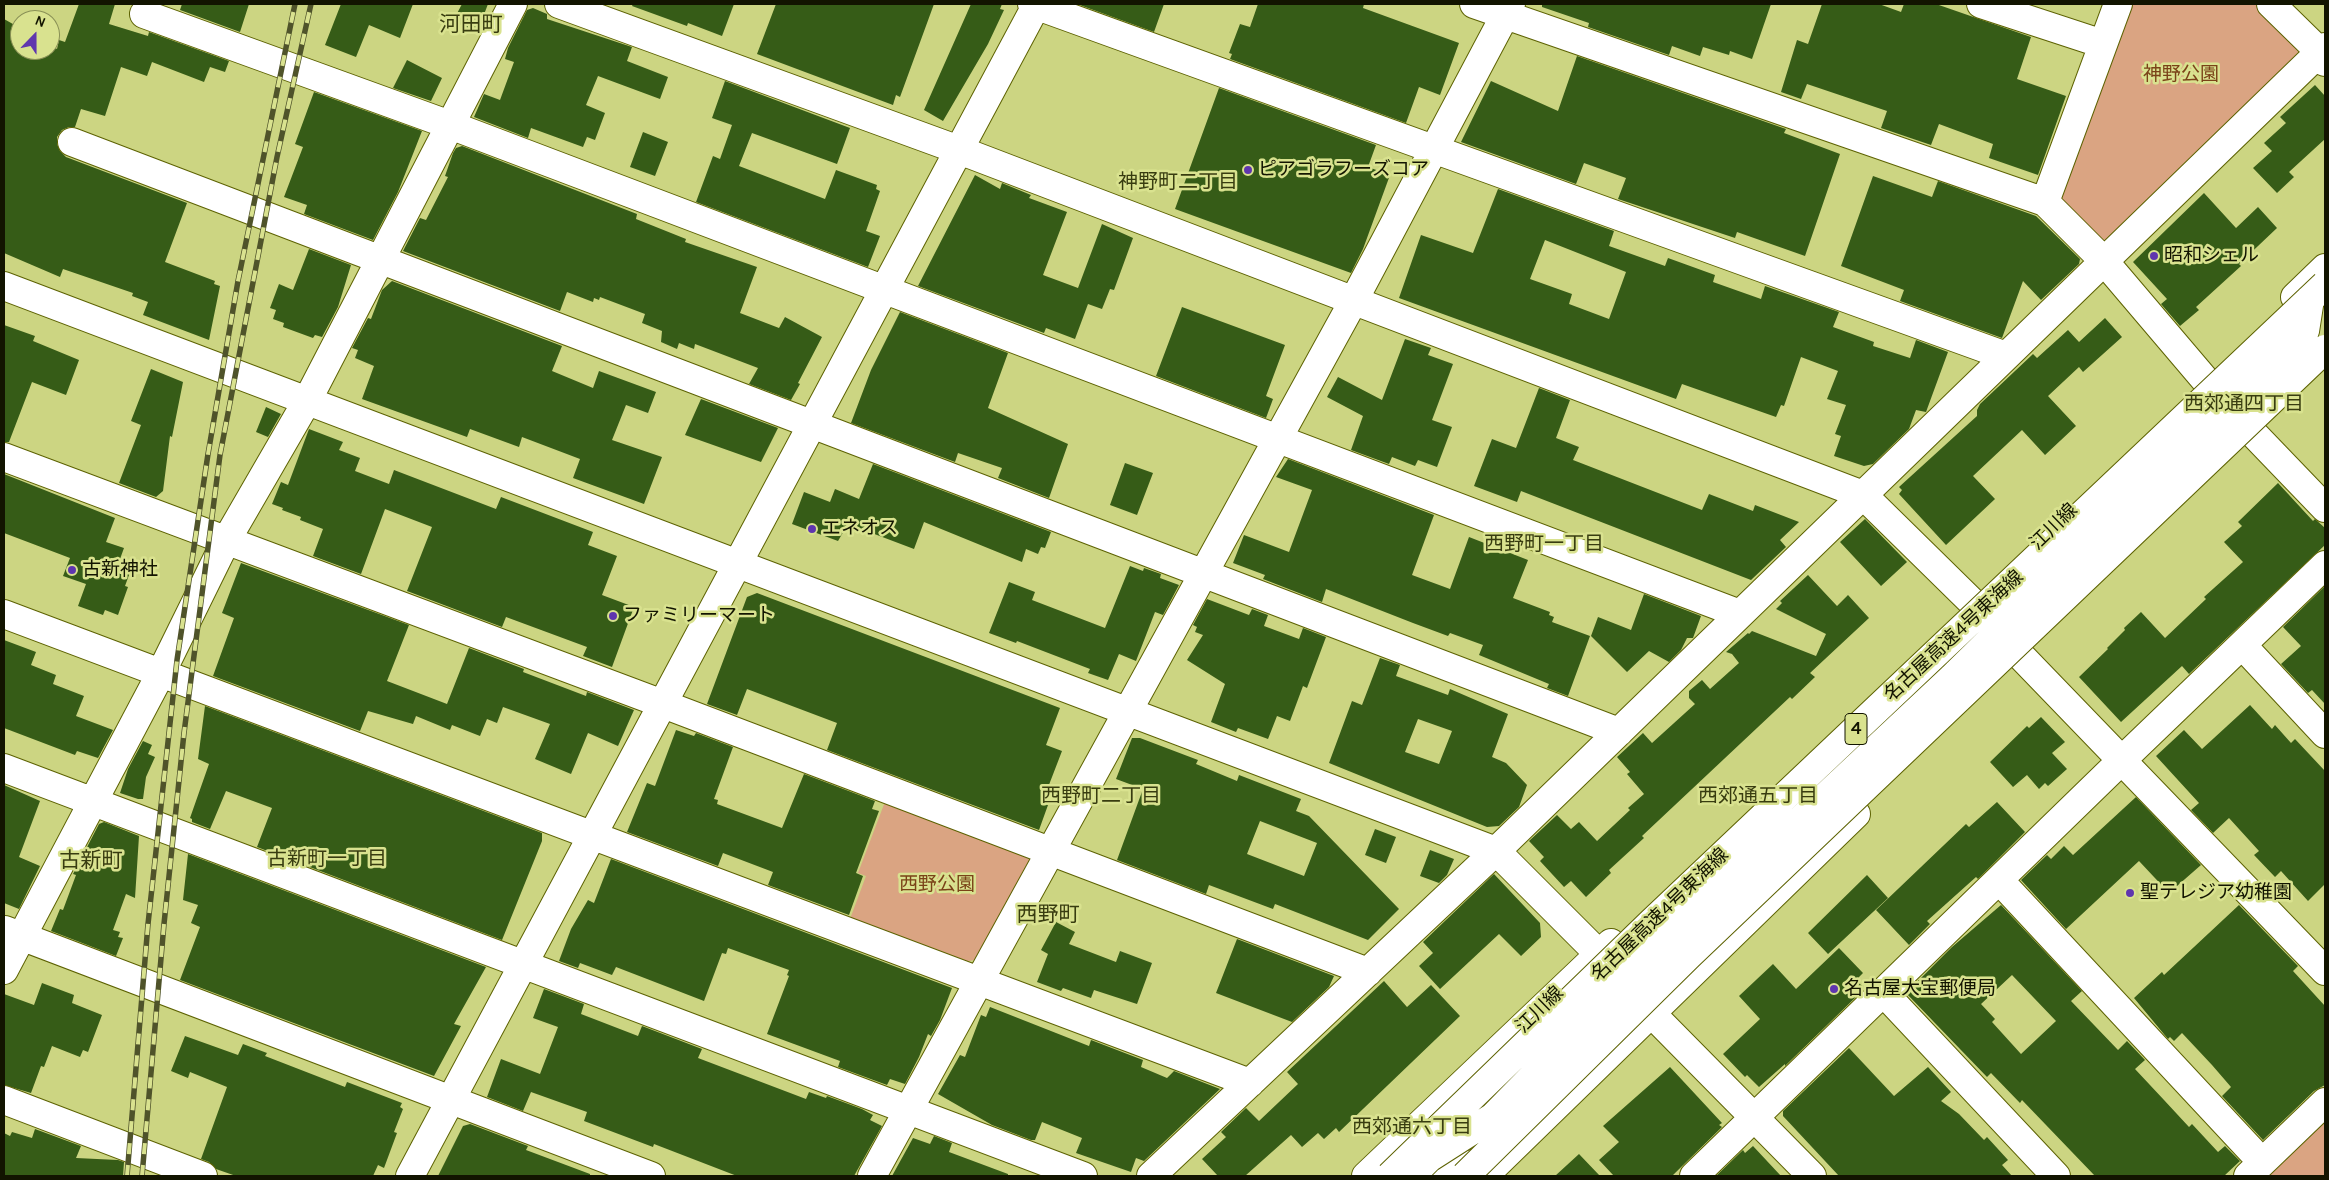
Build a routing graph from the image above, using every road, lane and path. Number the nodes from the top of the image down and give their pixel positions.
1 (513, 4) edge
2 (559, 4) edge
3 (1035, 4) edge
4 (1474, 4) edge
5 (1982, 4) edge
6 (2118, 4) edge
7 (2271, 4) edge
8 (1508, 9) edge
9 (144, 14) dead end
10 (2103, 44) junction
11 (2323, 54) edge
12 (450, 125) junction
13 (72, 142) dead end
14 (1433, 149) junction
15 (959, 150) junction
16 (2045, 202) junction
17 (380, 259) junction
18 (2104, 261) junction
19 (2325, 268) edge
20 (4, 286) edge
21 (884, 289) junction
22 (2318, 292) edge
23 (1354, 300) junction
24 (2325, 349) edge
25 (2006, 356) junction
26 (2325, 356) edge
27 (2206, 382) junction
28 (307, 401) junction
29 (812, 424) junction
30 (2248, 428) junction
31 (1278, 439) junction
32 (4, 457) edge
33 (1863, 495) junction
34 (2325, 508) edge
35 (226, 541) junction
36 (739, 563) junction
37 (2325, 565) edge
38 (1204, 573) junction
39 (1974, 604) junction
40 (4, 614) edge
41 (1740, 614) junction
42 (2242, 645) junction
43 (2019, 654) junction
44 (162, 673) junction
45 (663, 704) junction
46 (1128, 711) junction
47 (1619, 732) junction
48 (2325, 734) edge
49 (2122, 760) junction
50 (4, 768) edge
51 (93, 802) junction
52 (593, 835) junction
53 (1052, 851) junction
54 (1496, 851) junction
55 (1999, 880) junction
56 (13, 933) edge
57 (1599, 954) junction
58 (524, 964) junction
59 (4, 970) edge
60 (2325, 971) edge
61 (1368, 972) junction
62 (981, 981) junction
63 (1883, 992) junction
64 (1652, 1014) junction
65 (1250, 1083) junction
66 (4, 1100) edge
67 (451, 1100) junction
68 (2325, 1102) edge
69 (909, 1110) junction
70 (1756, 1117) junction
71 (2255, 1169) edge
72 (1476, 1172) edge
73 (203, 1176) edge
74 (410, 1176) edge
75 (651, 1176) edge
76 (872, 1176) edge
77 (1083, 1176) edge
78 (1151, 1176) edge
79 (1366, 1176) edge
80 (1390, 1176) edge
81 (1410, 1176) edge
82 (1437, 1176) edge
83 (1694, 1176) edge
84 (1812, 1176) edge
85 (2056, 1176) edge

1 - 12 main road
2 - 15 main road
3 - 14 main road
3 - 15 main road
4 - 8 main road
5 - 10 main road
6 - 10 main road
7 - 11 main road
8 - 14 main road
8 - 16 main road
9 - 12 main road
10 - 16 main road
11 - 18 main road
12 - 17 main road
12 - 21 main road
13 - 17 main road
14 - 23 main road
14 - 25 main road
15 - 21 main road
15 - 23 main road
16 - 18 main road
17 - 28 main road
17 - 29 main road
18 - 25 main road
18 - 27 main road
19 - 27 main road, 江川線
20 - 28 main road
21 - 29 main road
21 - 31 main road
22 - 80 main road, 名古屋高速4号東海線 / 4, bridge
22 - 81 main road, bridge
23 - 31 main road
23 - 33 main road
24 - 72 main road, bridge
25 - 33 main road
26 - 30 main road
27 - 39 main road, 江川線
28 - 35 main road
28 - 36 main road
29 - 36 main road
29 - 38 main road
30 - 34 main road
30 - 43 main road
31 - 38 main road
31 - 41 main road
32 - 35 main road
33 - 39 main road
33 - 41 main road
35 - 44 main road
35 - 45 main road
36 - 45 main road
36 - 46 main road
37 - 42 main road
38 - 46 main road
38 - 47 main road
39 - 43 main road
39 - 57 main road, 江川線
40 - 44 main road
41 - 47 main road
42 - 48 main road
42 - 49 main road
43 - 49 main road
43 - 64 main road
44 - 51 main road
44 - 52 main road
45 - 52 main road
45 - 53 main road
46 - 53 main road
46 - 54 main road
47 - 54 main road
49 - 55 main road
49 - 60 main road
50 - 51 main road
51 - 56 main road
51 - 58 main road
52 - 58 main road
52 - 62 main road
53 - 61 main road
53 - 62 main road
54 - 57 main road
54 - 61 main road
55 - 63 main road
55 - 71 main road
56 - 59 main road
56 - 67 main road
57 - 64 main road
57 - 79 main road, 江川線
58 - 67 main road
58 - 69 main road
61 - 65 main road
62 - 65 main road
62 - 69 main road
63 - 70 main road
63 - 85 main road
64 - 70 main road
64 - 72 main road
65 - 78 main road
66 - 73 main road
67 - 74 main road
67 - 75 main road
68 - 71 main road
69 - 76 main road
69 - 77 main road
70 - 83 main road
70 - 84 main road
72 - 82 main road

